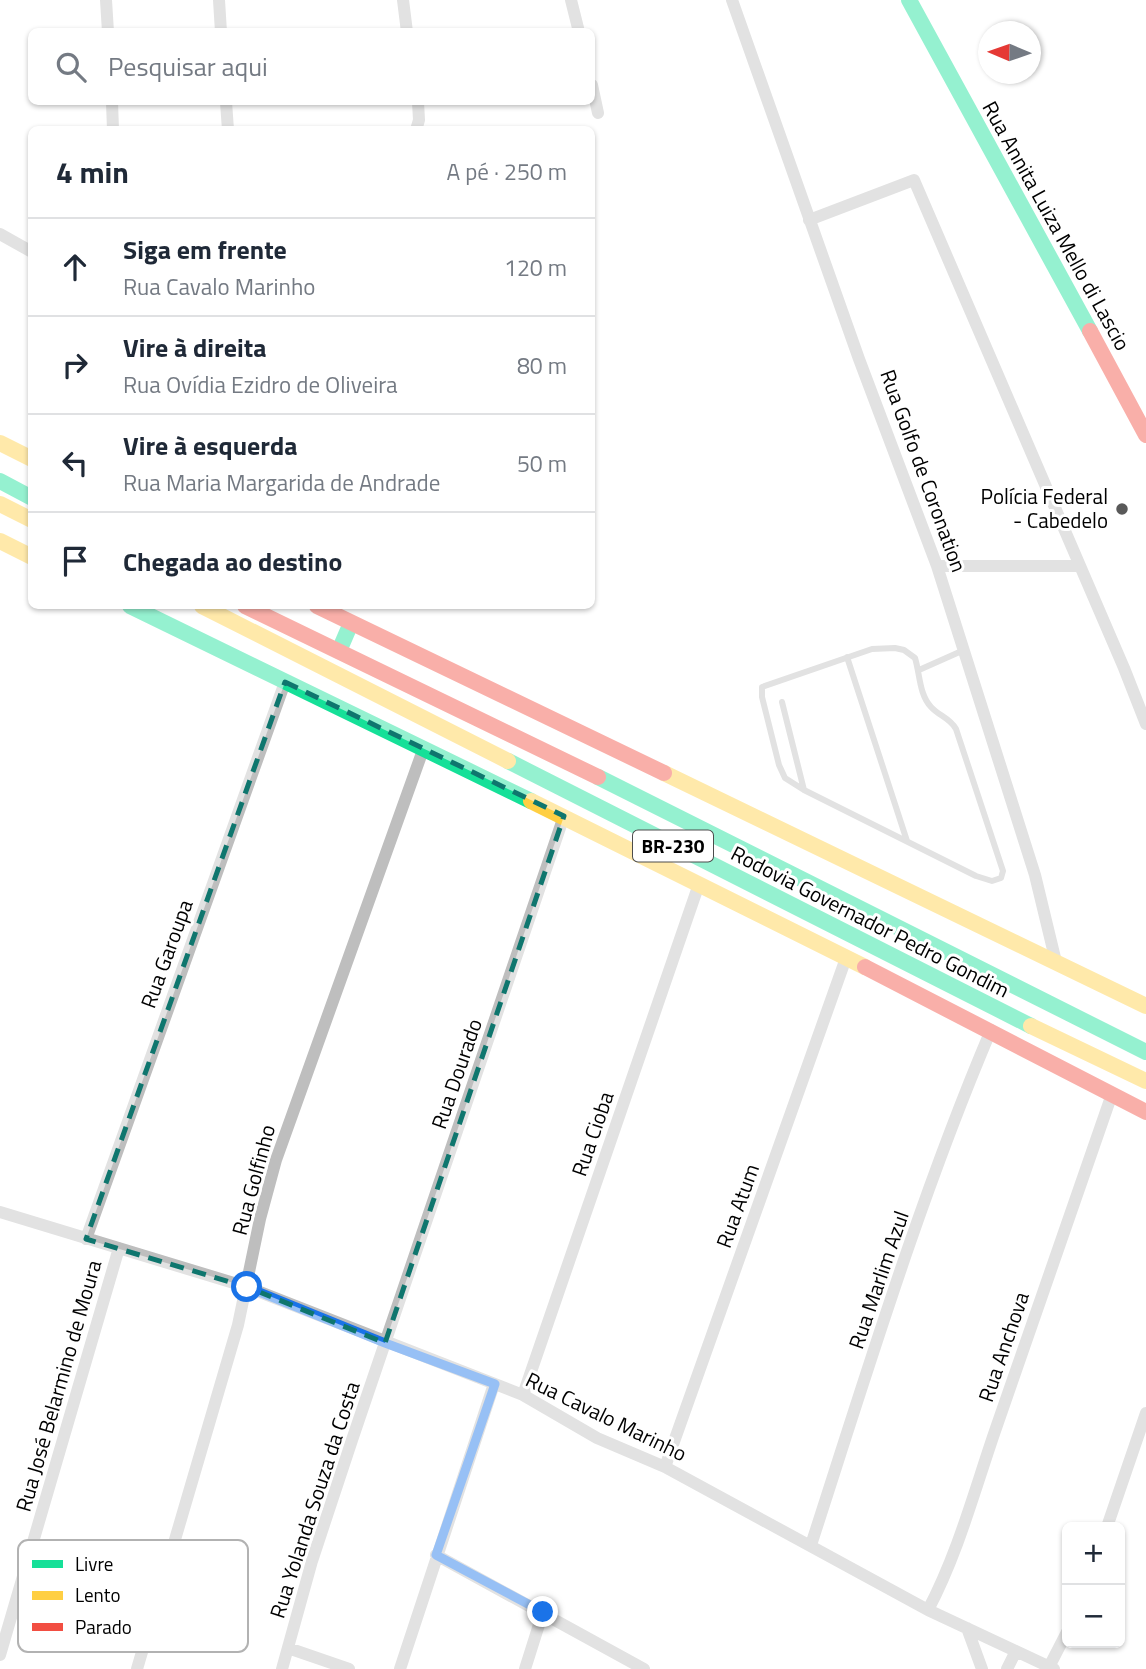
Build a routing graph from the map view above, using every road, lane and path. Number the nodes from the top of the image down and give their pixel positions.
1 (106, 0) edge
2 (219, 0) edge
3 (403, 0) edge
4 (571, 0) edge
5 (732, 0) edge
6 (909, 0) edge
7 (108, 28) edge
8 (221, 28) edge
9 (406, 28) edge
10 (578, 28) edge
11 (595, 99) edge
12 (112, 105) edge
13 (226, 105) edge
14 (418, 105) edge
15 (598, 113) dead end
16 (113, 126) edge
17 (228, 126) edge
18 (417, 126) edge
19 (809, 220) junction
20 (0, 234) edge
21 (28, 250) edge
22 (1145, 431) edge
23 (0, 443) edge
24 (28, 457) edge
25 (0, 481) edge
26 (28, 496) edge
27 (0, 504) edge
28 (28, 518) edge
29 (0, 541) edge
30 (28, 554) edge
31 (937, 566) junction
32 (1080, 566) junction
33 (136, 609) edge
34 (208, 609) edge
35 (252, 609) edge
36 (326, 609) edge
37 (351, 618) junction
38 (964, 650) junction
39 (339, 651) junction
40 (847, 657) junction
41 (919, 670) junction
42 (285, 682) junction
43 (782, 702) dead end
44 (1146, 724) edge
45 (424, 750) junction
46 (804, 790) junction
47 (564, 816) junction
48 (907, 842) junction
49 (699, 884) junction
50 (846, 958) junction
51 (1056, 962) junction
52 (1146, 1006) edge
53 (991, 1030) junction
54 (1146, 1052) edge
55 (1146, 1081) edge
56 (1112, 1094) junction
57 (1146, 1112) edge
58 (0, 1212) edge
59 (86, 1239) junction
60 (119, 1248) junction
61 (247, 1287) junction
62 (385, 1343) junction
63 (495, 1384) junction
64 (523, 1395) junction
65 (1146, 1413) edge
66 (666, 1466) junction
67 (1109, 1522) edge
68 (34, 1540) edge
69 (175, 1540) edge
70 (811, 1545) junction
71 (436, 1555) junction
72 (18, 1593) edge
73 (928, 1610) junction
74 (543, 1612) junction
75 (967, 1628) junction
76 (1062, 1643) edge
77 (288, 1648) junction
78 (1016, 1651) junction
79 (142, 1652) edge
80 (0, 1655) edge
81 (1051, 1668) edge
82 (137, 1669) edge
83 (282, 1669) edge
84 (349, 1669) edge
85 (400, 1669) edge
86 (525, 1669) edge
87 (645, 1669) edge
88 (982, 1669) edge
89 (1007, 1669) edge

1 - 7 street
2 - 8 street
3 - 9 street
4 - 10 street
5 - 19 street, Rua Golfo de Coronation
6 - 22 main road, Rua Annita Luiza Mello di Lascio
11 - 15 street
12 - 16 street
13 - 17 street
14 - 18 street
19 - 31 street, Rua Golfo de Coronation
19 - 32 street
20 - 21 street
23 - 24 main road
25 - 26 main road
27 - 28 main road
29 - 30 main road
31 - 32 street
31 - 38 street, Rua Golfo de Coronation
32 - 44 street
33 - 42 main road
34 - 55 main road, Rodovia Governador Pedro Gondim / BR-230
35 - 39 main road, Rodovia Governador Pedro Gondim / BR-230
36 - 37 main road
37 - 39 main road
37 - 51 main road
38 - 41 lane
38 - 51 street, Rua Golfo de Coronation
39 - 54 main road, Rodovia Governador Pedro Gondim / BR-230
40 - 41 lane
40 - 46 lane
40 - 48 lane
41 - 48 lane
42 - 45 main road
42 - 59 street, Rua Garoupa
43 - 46 lane
45 - 47 main road
45 - 61 street, Rua Golfinho
46 - 48 lane
47 - 49 main road
47 - 62 street, Rua Dourado
49 - 50 main road
49 - 64 street, Rua Cioba
50 - 53 main road
50 - 66 street, Rua Atum
51 - 52 main road
53 - 56 main road
53 - 70 street, Rua Marlim Azul
56 - 57 main road
56 - 73 street, Rua Anchova
58 - 59 street, Rua Cavalo Marinho
59 - 60 street, Rua Cavalo Marinho
60 - 61 street, Rua Cavalo Marinho
60 - 68 street, Rua José Belarmino de Moura
61 - 62 street, Rua Cavalo Marinho
61 - 69 street, Rua Golfinho
62 - 63 street, Rua Cavalo Marinho
62 - 77 street, Rua Yolanda Souza da Costa
63 - 64 street, Rua Cavalo Marinho
63 - 71 street
64 - 66 street, Rua Cavalo Marinho
65 - 67 street
66 - 70 street, Rua Cavalo Marinho
70 - 73 street, Rua Cavalo Marinho
71 - 74 street
71 - 85 street
72 - 80 street, Rua José Belarmino de Moura
73 - 75 street, Rua Cavalo Marinho
74 - 86 street
74 - 87 street
75 - 78 street, Rua Cavalo Marinho
75 - 88 street
76 - 81 street
77 - 83 street, Rua Yolanda Souza da Costa
77 - 84 street
78 - 81 street, Rua Cavalo Marinho
78 - 89 street
79 - 82 street, Rua Golfinho

